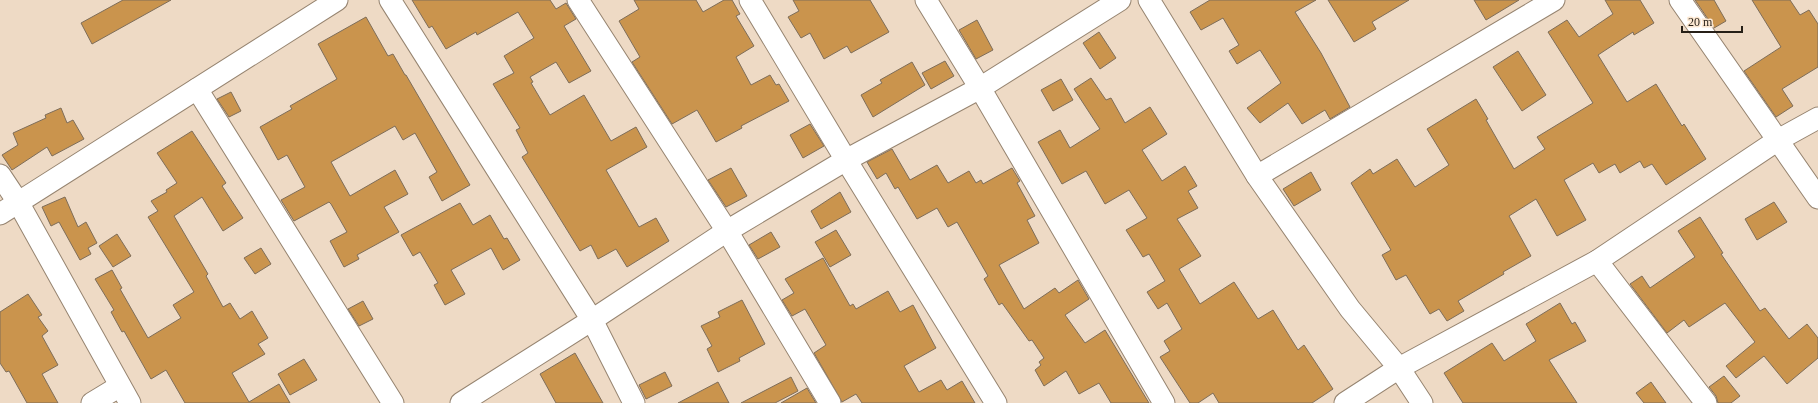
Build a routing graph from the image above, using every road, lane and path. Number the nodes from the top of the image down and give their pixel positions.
1 (337, 0) edge
2 (390, 0) edge
3 (578, 0) edge
4 (750, 0) edge
5 (926, 0) edge
6 (1120, 0) edge
7 (1149, 0) edge
8 (1554, 0) edge
9 (1680, 0) edge
10 (980, 88) junction
11 (197, 89) junction
12 (1818, 118) edge
13 (1778, 140) junction
14 (846, 160) junction
15 (0, 175) edge
16 (1257, 176) junction
17 (1818, 198) edge
18 (18, 202) junction
19 (0, 214) edge
20 (727, 231) junction
21 (1597, 261) junction
22 (592, 320) junction
23 (1399, 368) junction
24 (125, 394) edge
25 (92, 403) edge
26 (393, 403) edge
27 (461, 403) edge
28 (634, 403) edge
29 (830, 403) edge
30 (996, 403) edge
31 (1164, 403) edge
32 (1345, 403) edge
33 (1422, 403) edge
34 (1706, 403) edge

1 - 11 street
2 - 22 street
3 - 20 street
4 - 14 street
5 - 10 street
6 - 10 street
7 - 16 street
8 - 16 street
9 - 13 street
10 - 14 street
10 - 31 street
11 - 18 street
11 - 26 street
12 - 13 street
13 - 17 street
13 - 21 street
14 - 20 street
14 - 30 street
15 - 18 street
16 - 23 street
18 - 19 street
18 - 24 street
20 - 22 street
20 - 29 street
21 - 23 street
21 - 34 street
22 - 27 street
22 - 28 street
23 - 32 street
23 - 33 street
24 - 25 street

